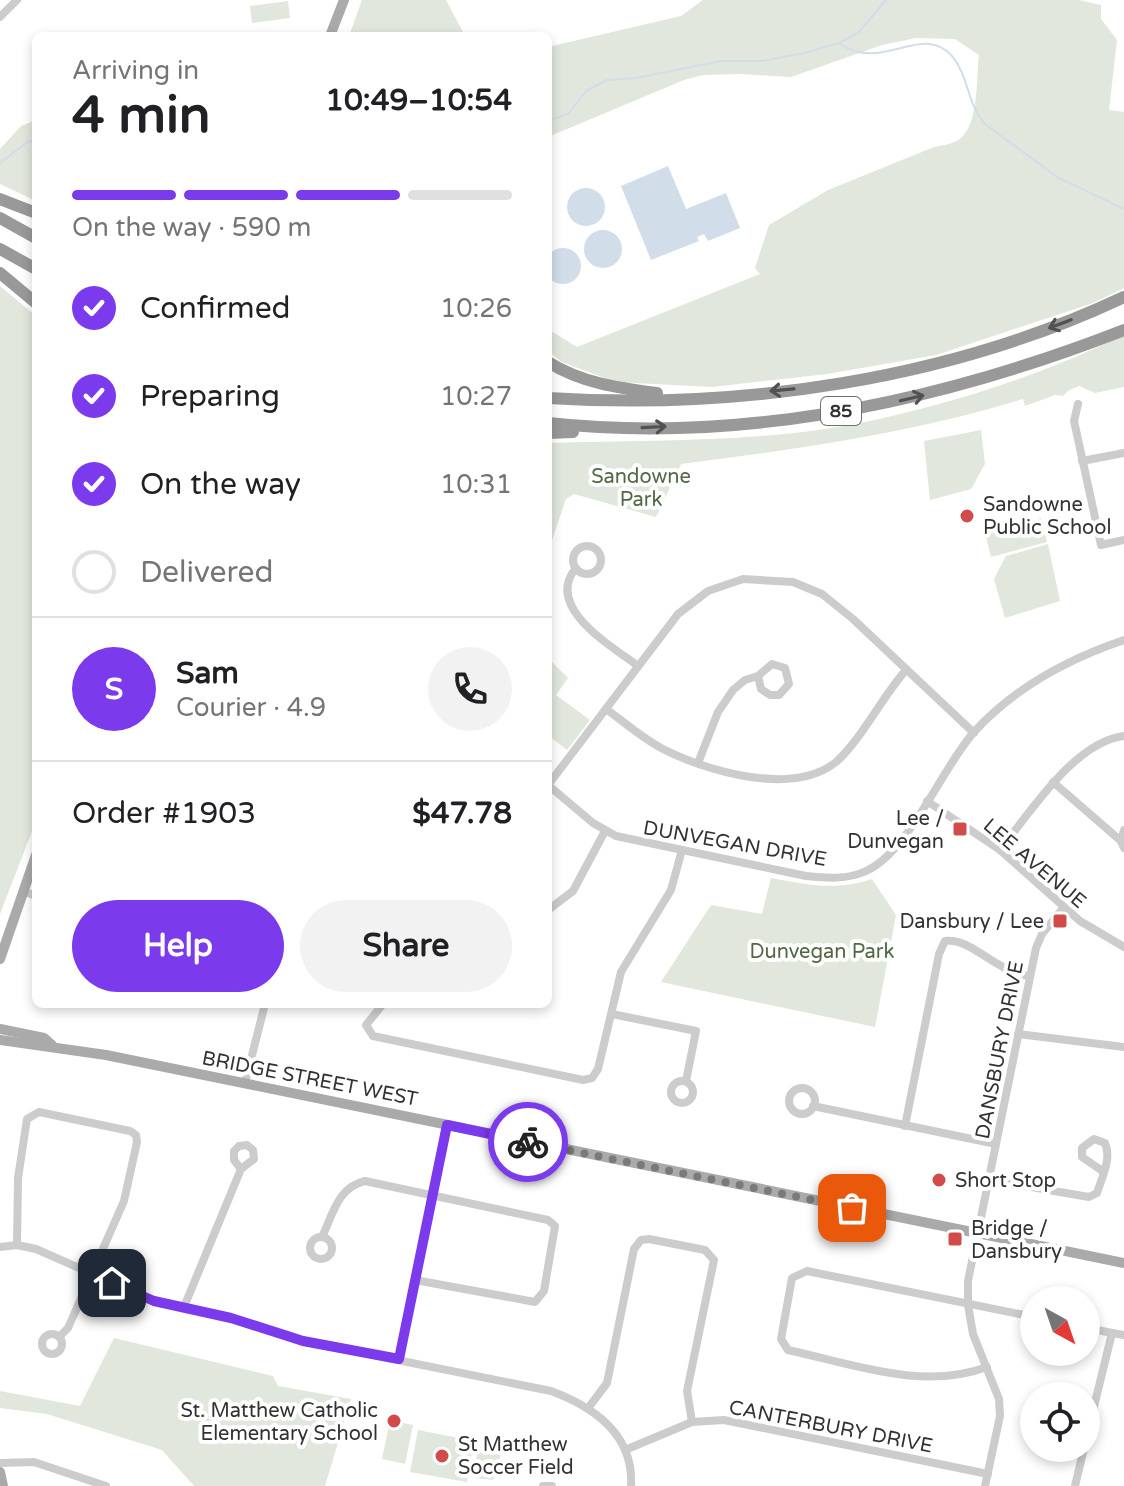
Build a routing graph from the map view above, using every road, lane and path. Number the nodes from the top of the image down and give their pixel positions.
1 (17, 0) edge
2 (344, 0) edge
3 (0, 17) edge
4 (332, 32) edge
5 (0, 199) edge
6 (32, 211) edge
7 (0, 218) edge
8 (32, 236) edge
9 (0, 249) edge
10 (32, 267) edge
11 (0, 273) edge
12 (1124, 297) edge
13 (32, 300) edge
14 (1124, 330) edge
15 (552, 364) edge
16 (696, 397) junction
17 (552, 398) edge
18 (1078, 404) dead end
19 (552, 423) edge
20 (613, 430) junction
21 (552, 433) edge
22 (1124, 453) edge
23 (1082, 461) junction
24 (1124, 540) edge
25 (576, 568) dead end
26 (1124, 640) edge
27 (638, 666) junction
28 (906, 670) junction
29 (758, 676) dead end
30 (606, 709) junction
31 (974, 733) junction
32 (1124, 736) edge
33 (698, 763) junction
34 (552, 780) edge
35 (1053, 782) junction
36 (552, 788) edge
37 (927, 801) junction
38 (1124, 830) edge
39 (605, 831) junction
40 (1122, 845) edge
41 (682, 850) junction
42 (1000, 850) junction
43 (32, 866) edge
44 (23, 891) junction
45 (32, 894) edge
46 (552, 907) edge
47 (1064, 907) junction
48 (1124, 947) edge
49 (0, 959) edge
50 (1029, 976) junction
51 (264, 1008) edge
52 (380, 1008) edge
53 (612, 1014) junction
54 (0, 1029) edge
55 (1018, 1034) junction
56 (0, 1040) edge
57 (52, 1045) junction
58 (1124, 1047) edge
59 (686, 1081) dead end
60 (245, 1083) junction
61 (813, 1106) dead end
62 (447, 1125) junction
63 (905, 1126) junction
64 (996, 1144) junction
65 (241, 1169) dead end
66 (1104, 1172) dead end
67 (990, 1180) junction
68 (433, 1195) junction
69 (979, 1234) junction
70 (322, 1237) dead end
71 (17, 1245) junction
72 (0, 1247) edge
73 (1124, 1263) edge
74 (92, 1274) junction
75 (415, 1280) junction
76 (968, 1305) junction
77 (184, 1307) junction
78 (1020, 1314) edge
79 (1100, 1331) edge
80 (1112, 1333) junction
81 (1124, 1335) edge
82 (59, 1337) dead end
83 (399, 1359) junction
84 (987, 1367) junction
85 (1100, 1382) edge
86 (589, 1407) junction
87 (692, 1422) junction
88 (625, 1450) junction
89 (1081, 1462) edge
90 (0, 1463) edge
91 (0, 1472) edge
92 (988, 1474) junction
93 (101, 1485) edge
94 (3, 1486) edge
95 (543, 1486) edge
96 (552, 1486) edge
97 (631, 1486) edge
98 (985, 1486) edge
99 (1075, 1486) edge

1 - 3 street
2 - 4 main road
5 - 6 highway
7 - 8 highway
9 - 10 highway
11 - 13 highway
12 -> 16 highway, 85
20 -> 14 highway, 85
15 - 16 highway
16 - 17 highway, 85
18 - 23 street
19 - 20 highway, 85
20 - 21 highway
22 - 23 street
23 - 24 street
25 - 27 street
26 - 31 street, DUNVEGAN DRIVE
27 - 28 street
27 - 30 street
28 - 31 street
28 - 33 street
29 - 33 street
30 - 33 street
30 - 34 street
31 - 37 street, DUNVEGAN DRIVE
32 - 35 street
35 - 40 street
35 - 42 street
36 - 39 street, DUNVEGAN DRIVE
37 - 41 street, DUNVEGAN DRIVE
37 - 42 street, LEE AVENUE
38 - 40 street
39 - 41 street, DUNVEGAN DRIVE
39 - 46 street
41 - 53 street
42 - 47 street, LEE AVENUE
43 - 44 main road
44 - 45 street
44 - 49 main road
47 - 48 street, LEE AVENUE
47 - 50 street, DANSBURY DRIVE
50 - 55 street, DANSBURY DRIVE
50 - 63 street
51 - 60 street
52 - 53 street
53 - 59 street
54 - 57 main road, BRIDGE STREET WEST
55 - 58 street
55 - 64 street, DANSBURY DRIVE
56 - 57 main road, BRIDGE STREET WEST
57 - 60 main road, BRIDGE STREET WEST
60 - 62 main road, BRIDGE STREET WEST
61 - 63 street
62 - 68 street
62 - 69 main road, BRIDGE STREET WEST
63 - 64 street
64 - 67 street, DANSBURY DRIVE
65 - 77 street
66 - 67 street
67 - 69 street, DANSBURY DRIVE
68 - 70 street
68 - 75 street
68 - 75 street
69 - 73 main road, BRIDGE STREET WEST
69 - 76 street, DANSBURY DRIVE
71 - 72 street
71 - 74 street
71 - 74 street
74 - 77 street
74 - 82 street
75 - 83 street
76 - 78 street
76 - 84 street, DANSBURY DRIVE
76 - 84 street
77 - 83 street
79 - 80 street
80 - 81 street
80 - 85 street
83 - 86 street
84 - 92 street, DANSBURY DRIVE
86 - 87 street
86 - 88 street
87 - 88 street, CANTERBURY DRIVE
87 - 92 street, CANTERBURY DRIVE
88 - 97 street
89 - 99 street
90 - 93 street
91 - 94 main road
92 - 98 street, DANSBURY DRIVE
95 - 96 street

